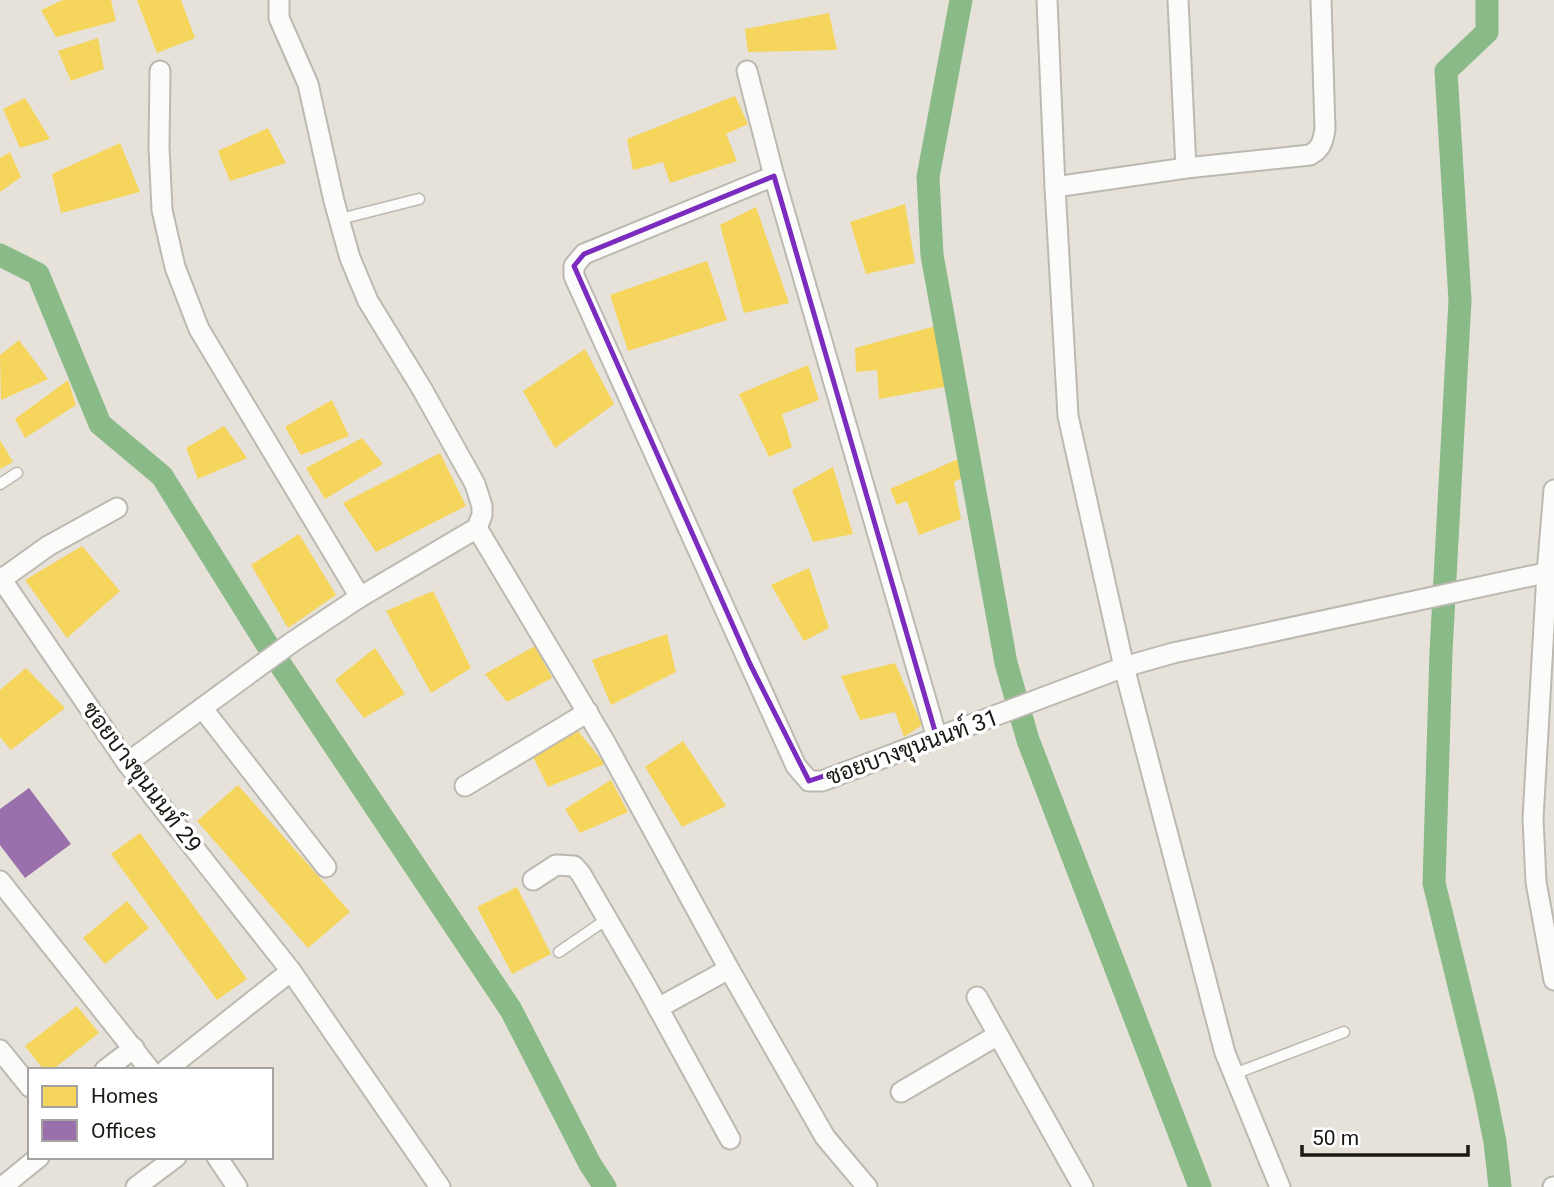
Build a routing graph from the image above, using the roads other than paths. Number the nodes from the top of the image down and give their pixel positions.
1 (279, 0) edge
2 (1048, 0) edge
3 (1178, 0) edge
4 (1321, 0) edge
5 (160, 71) dead end
6 (747, 71) dead end
7 (1186, 168) junction
8 (774, 176) junction
9 (1055, 187) junction
10 (419, 199) dead end
11 (340, 219) junction
12 (18, 473) dead end
13 (0, 484) edge
14 (1554, 490) edge
15 (117, 509) dead end
16 (477, 528) junction
17 (1550, 572) edge
18 (1, 578) edge
19 (360, 597) junction
20 (1124, 667) junction
21 (203, 709) junction
22 (588, 712) junction
23 (937, 738) junction
24 (127, 764) junction
25 (465, 786) dead end
26 (326, 867) dead end
27 (533, 880) dead end
28 (0, 881) edge
29 (607, 919) junction
30 (559, 952) dead end
31 (729, 969) junction
32 (291, 971) junction
33 (1554, 980) edge
34 (977, 997) dead end
35 (658, 1008) junction
36 (1344, 1032) dead end
37 (998, 1035) junction
38 (134, 1048) junction
39 (0, 1050) edge
40 (108, 1068) edge
41 (149, 1068) edge
42 (169, 1068) edge
43 (1234, 1074) junction
44 (28, 1085) edge
45 (901, 1092) dead end
46 (730, 1139) dead end
47 (37, 1159) edge
48 (174, 1159) edge
49 (218, 1159) edge
50 (153, 1180) edge
51 (2, 1187) edge
52 (136, 1187) edge
53 (237, 1187) edge
54 (440, 1187) edge
55 (867, 1187) edge
56 (1083, 1187) edge
57 (1280, 1187) edge

1 - 11 street
2 - 9 street
3 - 7 street
4 - 7 street
5 - 19 street
6 - 8 street
7 - 9 street
8 - 23 street
8 - 23 street, ซอยบางขุนนนท์ 31
9 - 20 street
10 - 11 lane
11 - 16 street
12 - 13 lane
14 - 17 street
15 - 18 street
16 - 19 street
16 - 22 street
17 - 20 street, ซอยบางขุนนนท์ 31
17 - 33 street
18 - 24 street, ซอยบางขุนนนท์ 29
19 - 21 street
20 - 23 street, ซอยบางขุนนนท์ 31
20 - 43 street
21 - 24 street
21 - 26 street
22 - 25 street
22 - 31 street
24 - 32 street, ซอยบางขุนนนท์ 29
27 - 29 street
28 - 38 street
29 - 30 lane
29 - 35 street
31 - 35 street
31 - 55 street
32 - 42 street
32 - 54 street, ซอยบางขุนนนท์ 29
34 - 37 street
35 - 46 street
36 - 43 lane
37 - 45 street
37 - 56 street
38 - 40 street
38 - 41 street
39 - 44 street
43 - 57 street
47 - 51 street
48 - 50 street
49 - 53 street
50 - 52 street

